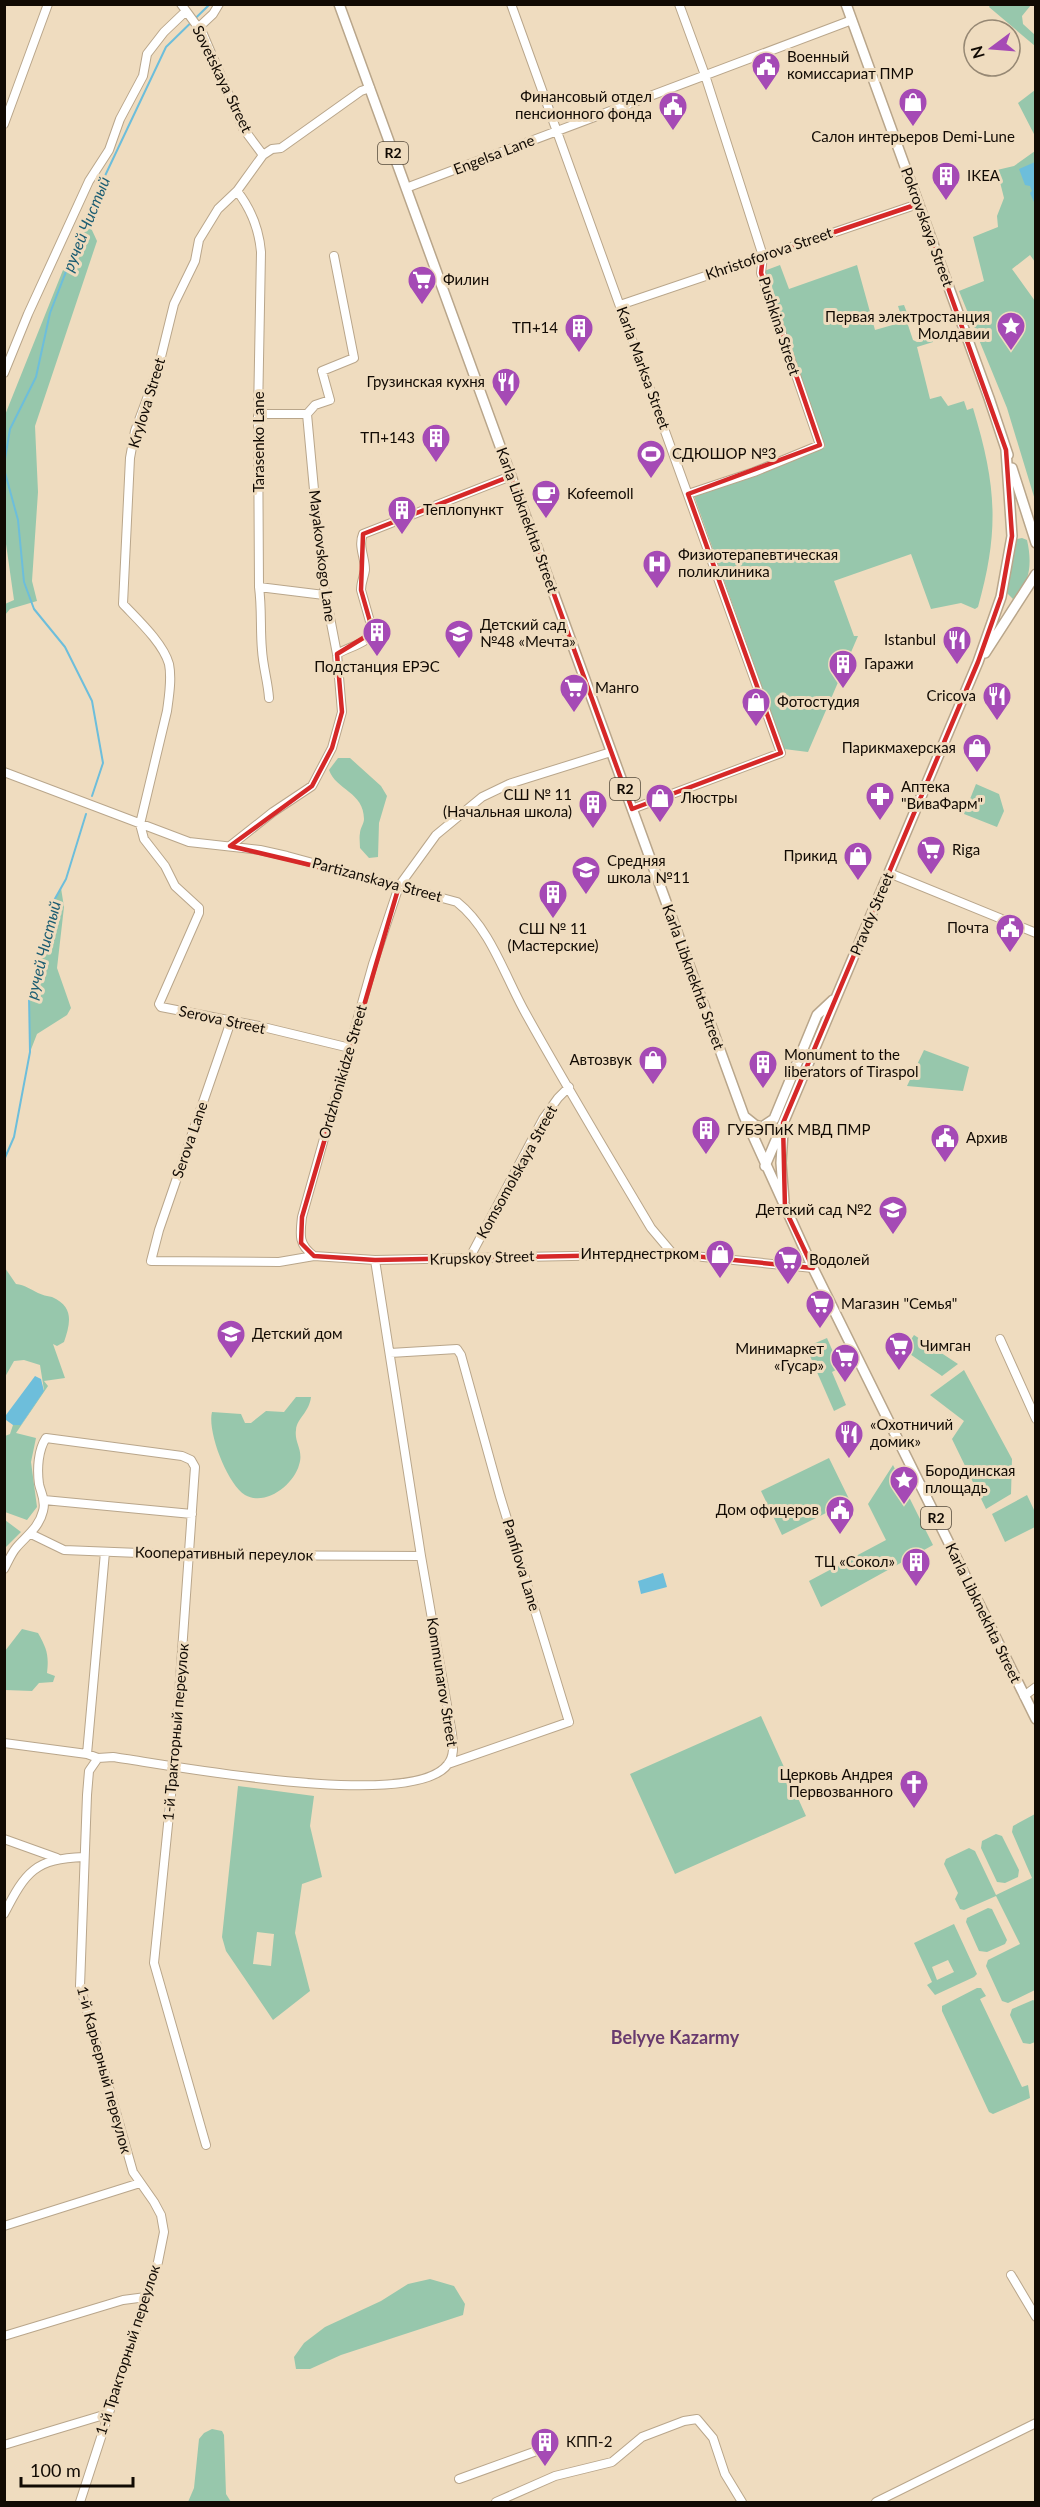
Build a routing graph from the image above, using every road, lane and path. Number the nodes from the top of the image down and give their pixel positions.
1 (48, 4) edge
2 (219, 4) edge
3 (339, 4) edge
4 (511, 4) edge
5 (680, 4) edge
6 (846, 4) edge
7 (185, 10) edge
8 (852, 20) junction
9 (197, 26) junction
10 (705, 75) junction
11 (370, 88) junction
12 (4, 123) edge
13 (558, 131) junction
14 (263, 155) junction
15 (406, 188) junction
16 (237, 191) junction
17 (918, 204) junction
18 (334, 256) dead end
19 (763, 256) junction
20 (620, 305) junction
21 (4, 373) edge
22 (258, 414) junction
23 (306, 414) junction
24 (1006, 450) junction
25 (511, 476) junction
26 (688, 494) junction
27 (1012, 536) junction
28 (1034, 539) edge
29 (1035, 574) edge
30 (1033, 585) edge
31 (259, 587) junction
32 (324, 595) junction
33 (1001, 597) junction
34 (1018, 604) junction
35 (337, 654) junction
36 (978, 662) junction
37 (268, 698) dead end
38 (611, 752) junction
39 (4, 772) edge
40 (633, 809) junction
41 (140, 824) junction
42 (230, 846) junction
43 (889, 873) junction
44 (399, 886) junction
45 (1035, 933) edge
46 (837, 996) junction
47 (231, 1021) junction
48 (350, 1048) junction
49 (569, 1087) junction
50 (744, 1116) junction
51 (783, 1123) junction
52 (765, 1166) junction
53 (785, 1209) junction
54 (673, 1254) junction
55 (314, 1256) junction
56 (469, 1259) junction
57 (375, 1260) junction
58 (152, 1261) joint
59 (813, 1268) junction
60 (1000, 1339) dead end
61 (390, 1353) junction
62 (1035, 1419) edge
63 (44, 1500) junction
64 (192, 1514) junction
65 (31, 1534) junction
66 (105, 1552) junction
67 (189, 1555) junction
68 (421, 1556) junction
69 (4, 1569) edge
70 (1035, 1687) edge
71 (1024, 1696) junction
72 (1035, 1719) edge
73 (4, 1743) edge
74 (87, 1754) junction
75 (98, 1758) junction
76 (448, 1764) junction
77 (174, 1766) junction
78 (4, 1839) edge
79 (84, 1857) junction
80 (57, 1858) junction
81 (4, 1914) edge
82 (206, 2145) dead end
83 (140, 2183) junction
84 (4, 2226) edge
85 (164, 2232) joint
86 (1011, 2275) dead end
87 (146, 2297) junction
88 (1035, 2317) edge
89 (4, 2336) edge
90 (107, 2414) junction
91 (1035, 2423) edge
92 (4, 2445) edge
93 (545, 2448) dead end
94 (459, 2478) dead end
95 (80, 2502) edge
96 (496, 2502) edge
97 (742, 2502) edge
98 (876, 2502) edge

1 - 12 street
2 - 9 street
3 - 11 main road, Karla Libknekhta Street / R2
4 - 13 street, Karla Marksa Street
5 - 10 street, Pushkina Street
6 - 8 main road, Pokrovskaya Street
7 - 9 street, Sovetskaya Street
7 - 21 street
8 - 10 street, Engelsa Lane
8 - 17 main road, Pokrovskaya Street
9 - 14 street, Sovetskaya Street
10 - 13 street, Engelsa Lane
10 - 19 street, Pushkina Street
11 - 14 street, Krylova Street
11 - 15 main road, Karla Libknekhta Street / R2
13 - 15 street, Engelsa Lane
13 - 20 street, Karla Marksa Street
14 - 16 street, Krylova Street
15 - 25 main road, Karla Libknekhta Street / R2
16 - 22 street, Tarasenko Lane
16 - 41 street, Krylova Street
17 - 19 street, Khristoforova Street
17 - 24 main road, Pokrovskaya Street
18 - 23 street
19 - 20 street, Khristoforova Street
19 - 26 street, Pushkina Street
20 - 26 street, Karla Marksa Street
22 - 23 street
22 - 31 street, Tarasenko Lane
23 - 32 street, Mayakovskogo Lane
24 - 27 main road, Pokrovskaya Street
24 - 28 main road, Pokrovskaya Street
25 - 35 street
25 - 38 main road, Karla Libknekhta Street / R2
26 - 40 street, Karla Marksa Street
27 - 28 main road
27 - 33 main road, Pravdy Street
29 - 30 main road, Pravdy Street
30 - 34 main road, Pravdy Street
31 - 32 street
31 - 37 street, Tarasenko Lane
32 - 35 street, Mayakovskogo Lane
33 - 34 main road
33 - 36 main road, Pravdy Street
34 - 36 main road, Pravdy Street
35 - 42 street, Mayakovskogo Lane
36 - 43 main road, Pravdy Street
38 - 40 main road, Karla Libknekhta Street / R2
38 - 44 street, Ordzhonikidze Street
39 - 41 street, Partizanskaya Street
40 - 50 main road, Karla Libknekhta Street / R2
41 - 42 street, Partizanskaya Street
41 - 47 street, Serova Street
42 - 44 street, Partizanskaya Street
43 - 45 street
43 - 46 main road, Pravdy Street
44 - 48 street, Ordzhonikidze Street
44 - 49 street, Partizanskaya Street
46 - 50 main road
46 - 51 main road, Pravdy Street
47 - 48 street, Serova Street
47 - 58 street, Serova Lane
48 - 55 street, Ordzhonikidze Street
49 - 54 street, Partizanskaya Street
49 - 56 street, Komsomolskaya Street
50 - 52 main road, Karla Libknekhta Street / R2
51 - 52 main road, Pravdy Street
51 - 53 main road
52 - 53 main road, Karla Libknekhta Street / R2
53 - 59 main road, Karla Libknekhta Street / R2
54 - 56 street, Krupskoy Street
54 - 59 street, Krupskoy Street
55 - 57 street, Krupskoy Street
55 - 58 street, Krupskoy Street
56 - 57 street, Krupskoy Street
57 - 61 street, Kommunarov Street
59 - 71 main road, Karla Libknekhta Street / R2
60 - 62 street
61 - 68 street, Kommunarov Street
61 - 76 street, Panfilova Lane
63 - 64 street
63 - 64 street, 1-й Тракторный переулок
63 - 65 street
64 - 67 street, 1-й Тракторный переулок
65 - 66 street, Кооперативный переулок
65 - 69 street
66 - 67 street, Кооперативный переулок
66 - 74 street
67 - 68 street, Кооперативный переулок
67 - 77 street, 1-й Тракторный переулок
68 - 76 street, Kommunarov Street
70 - 71 street
71 - 72 main road, Karla Libknekhta Street / R2
73 - 74 street, Kommunarov Street
74 - 75 street, Kommunarov Street
75 - 77 street, Kommunarov Street
75 - 79 street, 1-й Карьерный переулок
76 - 77 street, Kommunarov Street
77 - 82 street, 1-й Тракторный переулок
78 - 80 street
79 - 80 street
79 - 83 street, 1-й Карьерный переулок
80 - 81 street
83 - 84 street
83 - 85 street, 1-й Карьерный переулок
85 - 87 street, 1-й Тракторный переулок
86 - 88 street
87 - 89 street
87 - 90 street, 1-й Тракторный переулок
90 - 92 street
90 - 95 street, 1-й Тракторный переулок
91 - 98 street
93 - 94 street
96 - 97 street

